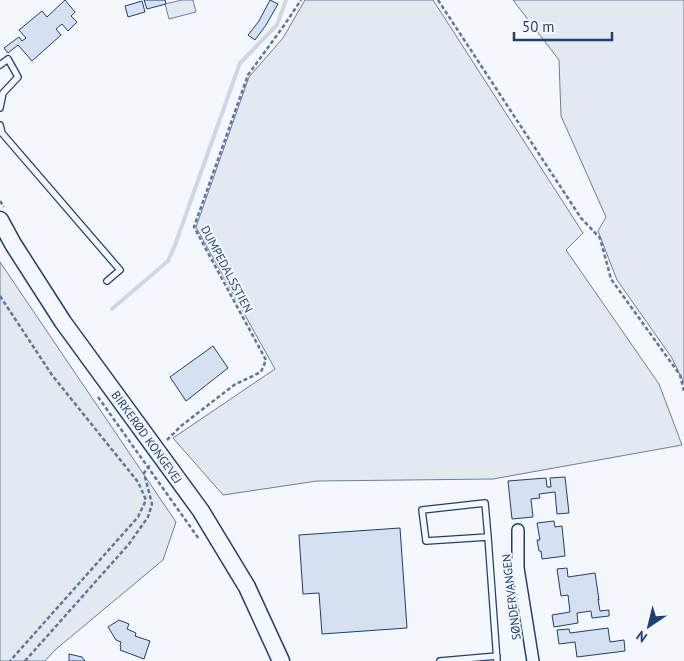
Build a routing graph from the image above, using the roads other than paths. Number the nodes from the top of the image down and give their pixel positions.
1 (0, 65) edge
2 (0, 108) edge
3 (0, 125) edge
4 (0, 220) edge
5 (107, 281) dead end
6 (518, 530) dead end
7 (488, 537) junction
8 (497, 659) edge
9 (281, 661) edge
10 (440, 661) edge
11 (533, 661) edge

1 - 2 lane
3 - 5 lane
4 - 9 main road, BIRKERØD KONGEVEJ
6 - 11 street, SØNDERVANGEN
7 - 7 lane
7 - 8 lane
8 - 10 lane

